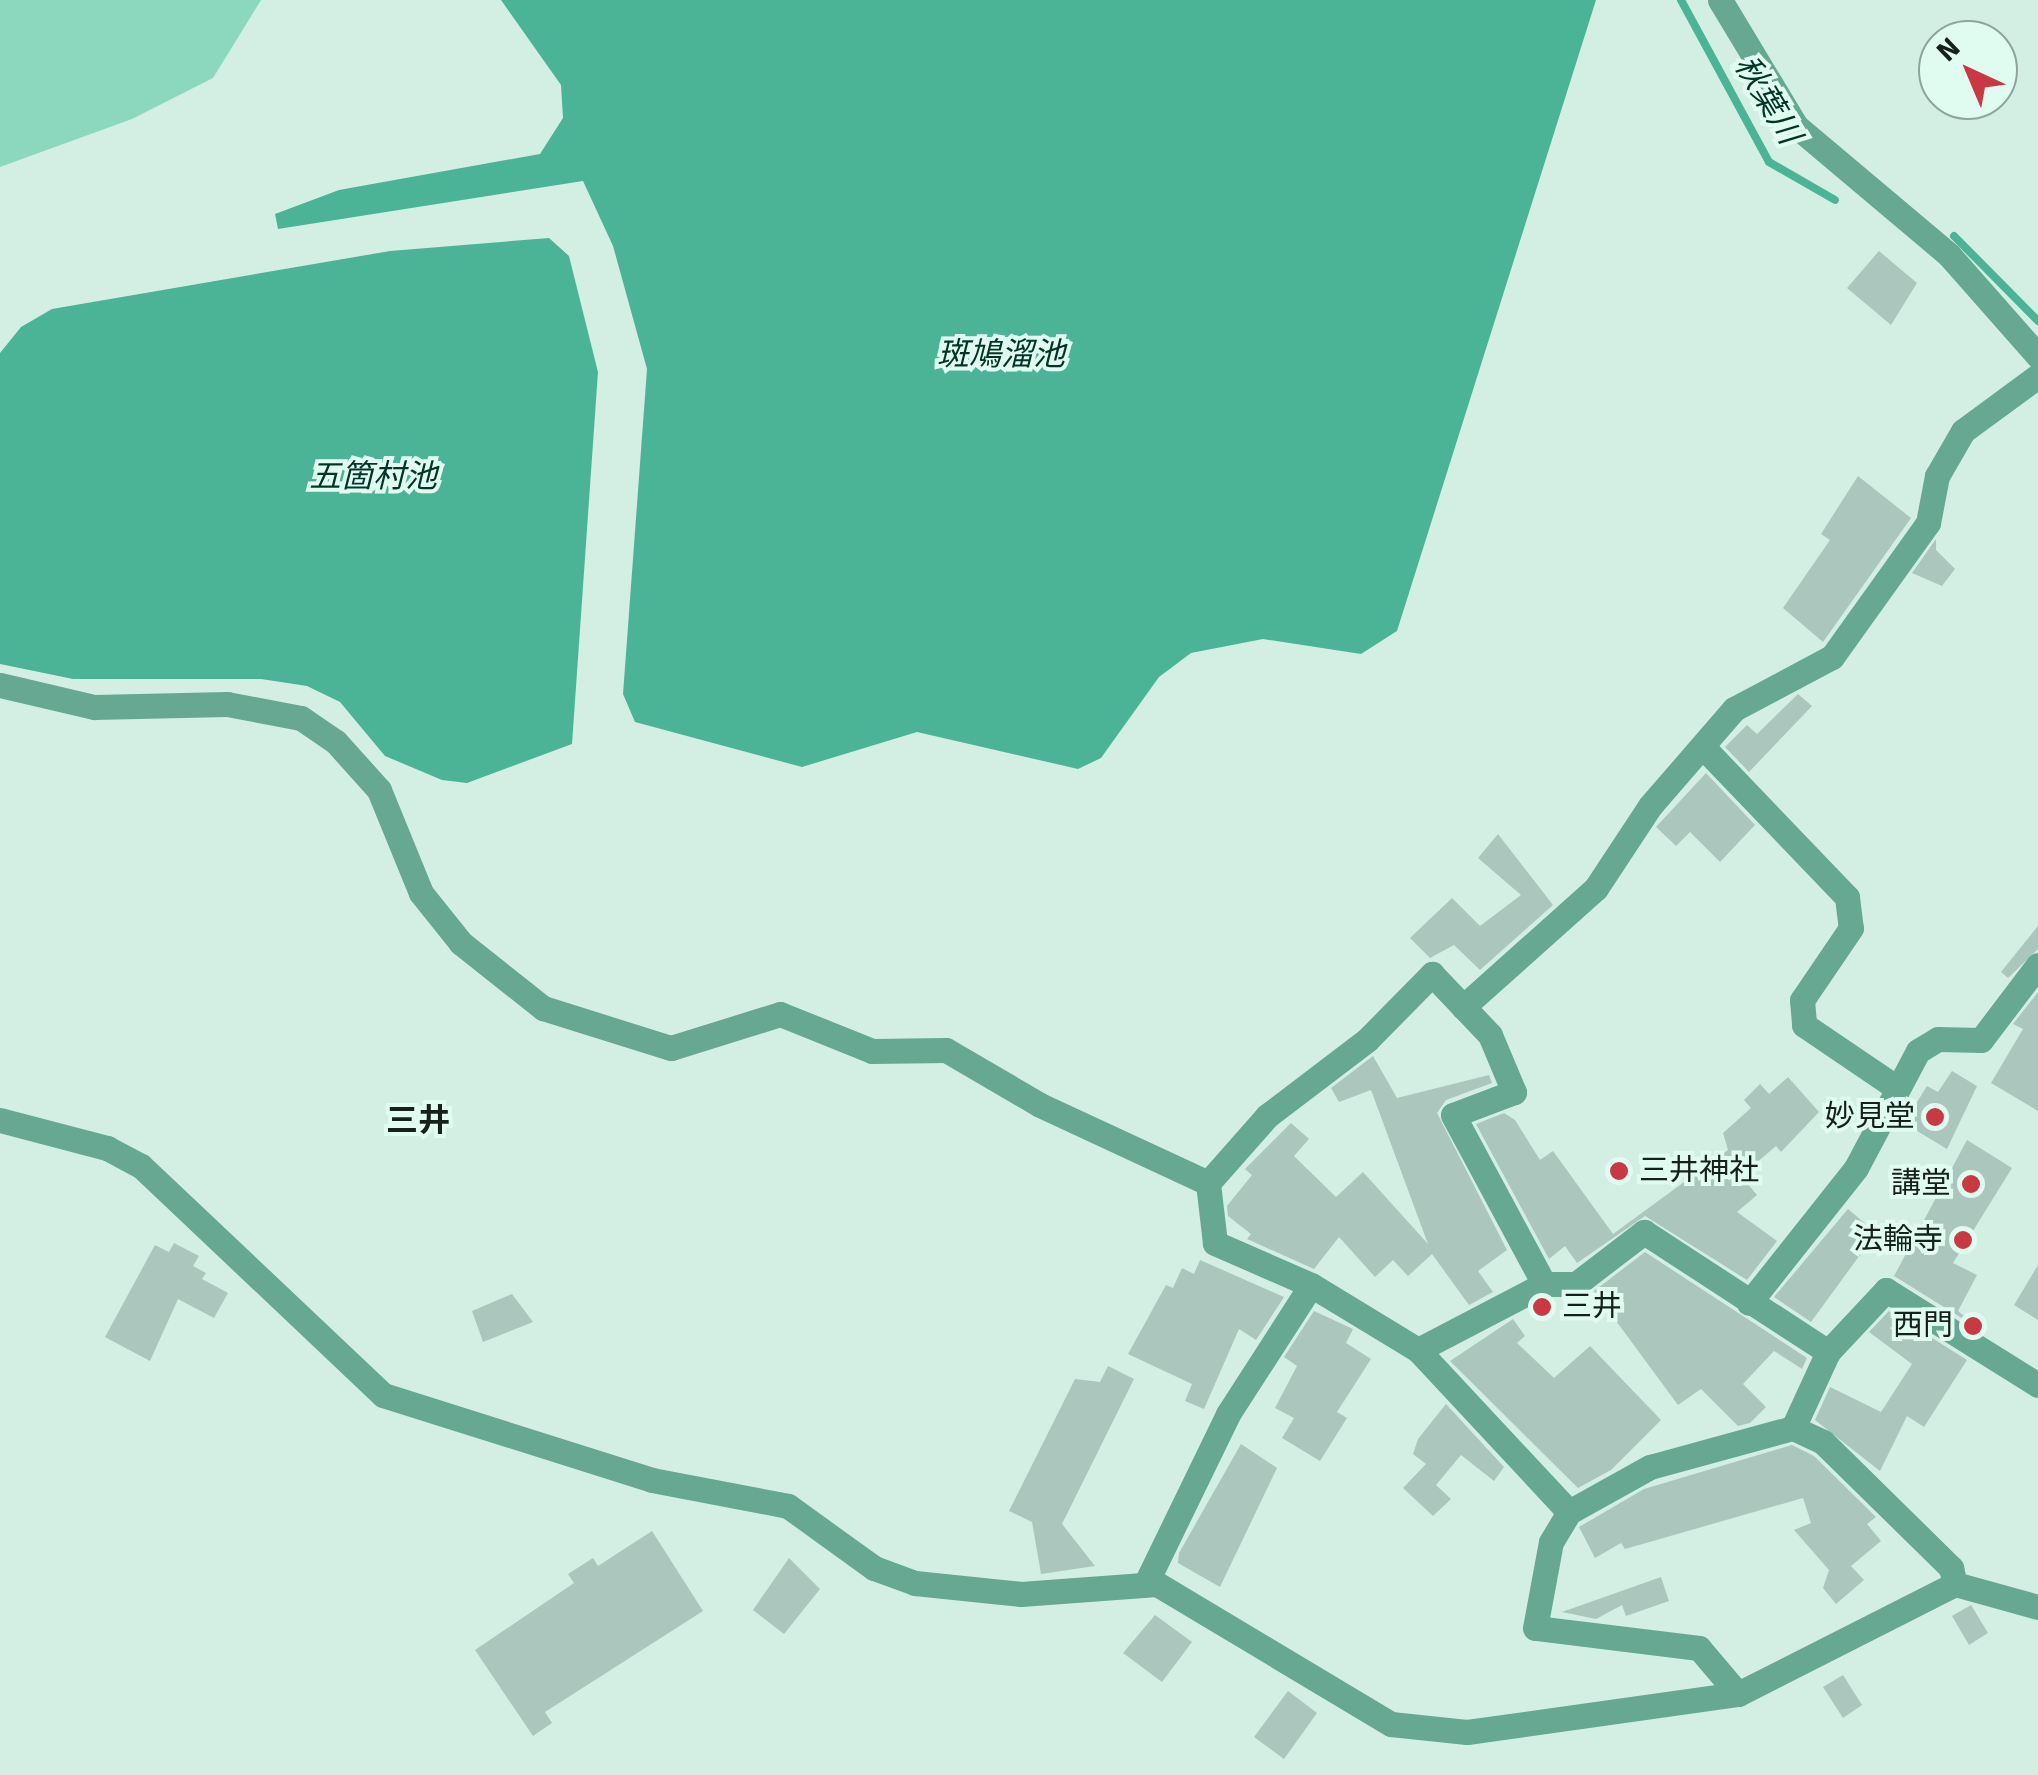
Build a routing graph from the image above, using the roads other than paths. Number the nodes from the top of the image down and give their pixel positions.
1 (1720, 0) edge
2 (2038, 356) edge
3 (2038, 376) edge
4 (0, 685) edge
5 (1702, 747) junction
6 (2038, 965) edge
7 (1463, 1007) junction
8 (1897, 1088) junction
9 (0, 1120) edge
10 (1208, 1184) junction
11 (1544, 1284) junction
12 (1311, 1285) junction
13 (1749, 1303) junction
14 (1418, 1350) junction
15 (1828, 1352) junction
16 (2038, 1385) edge
17 (1793, 1428) junction
18 (1569, 1512) junction
19 (1147, 1581) junction
20 (1955, 1584) junction
21 (2038, 1607) edge
22 (1738, 1694) junction

1 - 2 street
3 - 5 street
4 - 10 street
5 - 7 street
5 - 8 street
6 - 8 street
7 - 10 street
7 - 11 street
8 - 13 street
9 - 19 street
10 - 12 street
11 - 13 street
11 - 14 street
12 - 14 street
12 - 19 street
13 - 15 street
14 - 18 street
15 - 16 street
15 - 17 street
17 - 18 street
17 - 20 street
18 - 22 street
19 - 22 street
20 - 21 street
20 - 22 street

